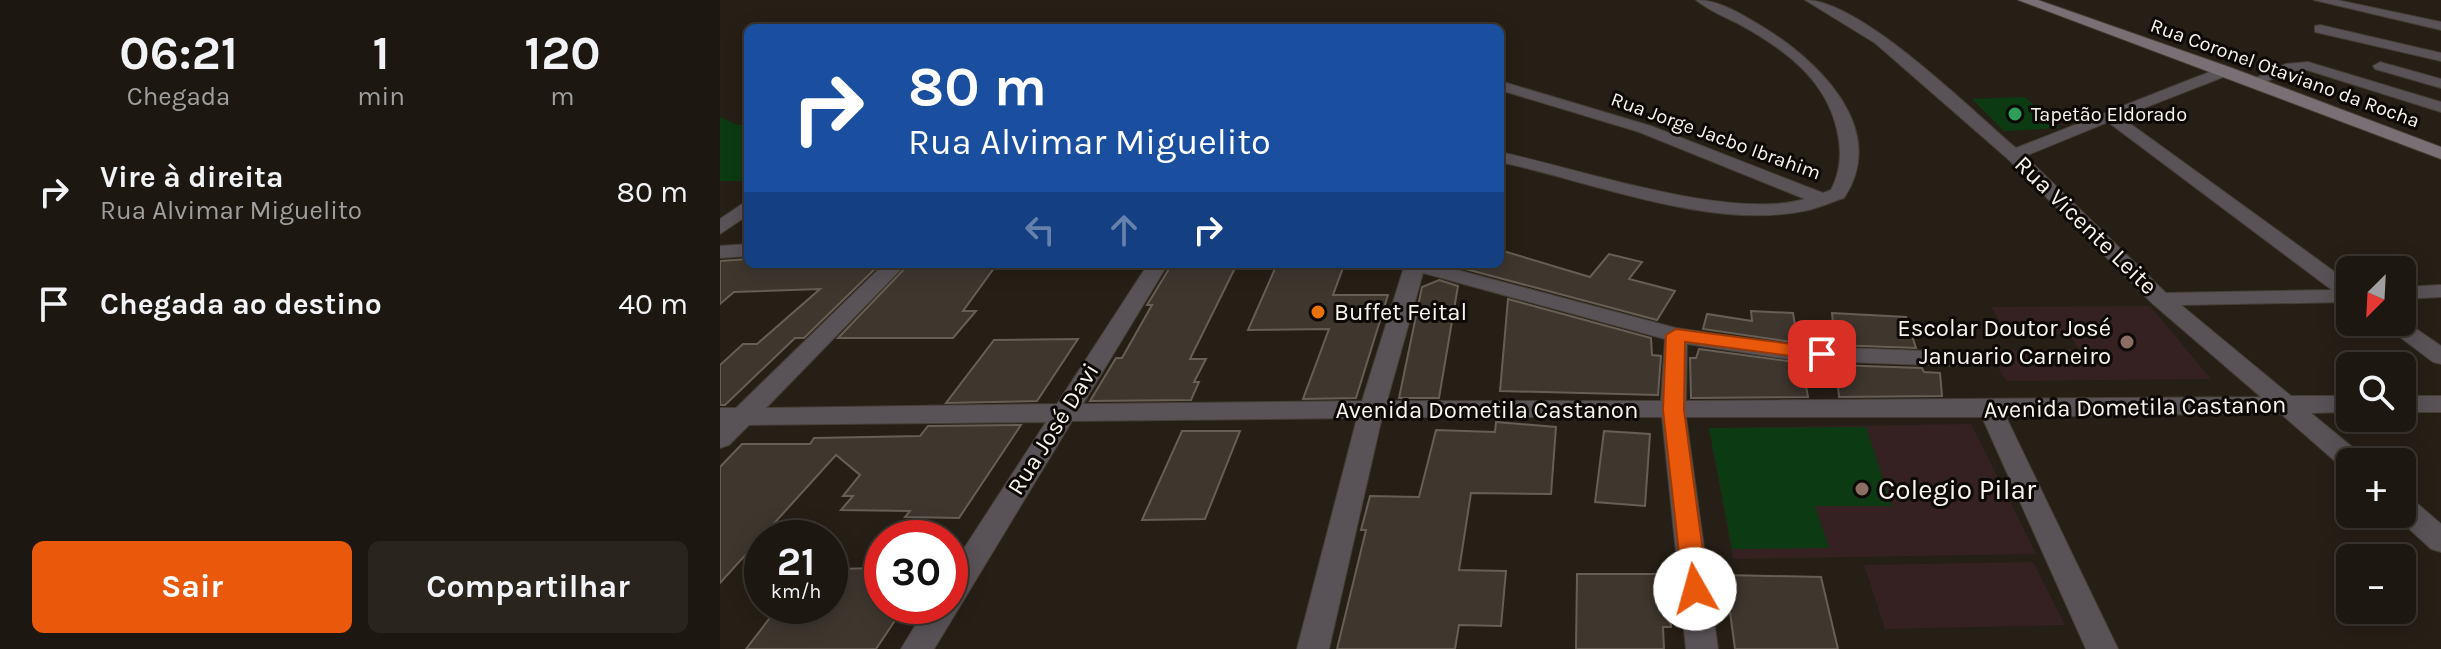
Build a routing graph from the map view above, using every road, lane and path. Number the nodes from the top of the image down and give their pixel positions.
1 (1702, 0) edge
2 (1811, 0) edge
3 (2025, 0) edge
4 (2320, 0) edge
5 (2441, 26) edge
6 (2320, 29) dead end
7 (2441, 57) edge
8 (2380, 66) dead end
9 (2226, 71) junction
10 (2254, 82) junction
11 (2441, 84) edge
12 (1504, 86) edge
13 (2441, 107) edge
14 (2111, 117) junction
15 (2441, 153) edge
16 (2014, 155) junction
17 (1504, 158) edge
18 (1825, 200) junction
19 (744, 209) edge
20 (720, 228) edge
21 (744, 250) edge
22 (720, 252) edge
23 (892, 268) edge
24 (1155, 268) edge
25 (1413, 268) edge
26 (1429, 268) edge
27 (2336, 284) edge
28 (2441, 291) edge
29 (2416, 292) edge
30 (2336, 294) edge
31 (2161, 299) junction
32 (1676, 335) junction
33 (2411, 336) edge
34 (2441, 357) edge
35 (1954, 359) dead end
36 (2289, 404) junction
37 (2336, 404) edge
38 (2416, 404) edge
39 (2441, 404) edge
40 (1372, 409) junction
41 (1990, 409) junction
42 (1673, 410) junction
43 (1063, 412) junction
44 (732, 417) edge
45 (720, 439) edge
46 (2338, 448) edge
47 (2416, 519) edge
48 (2441, 541) edge
49 (968, 567) edge
50 (933, 624) edge
51 (917, 649) edge
52 (1313, 649) edge
53 (1702, 649) edge
54 (2102, 649) edge

1 - 18 street
2 - 16 street, Rua Vicente Leite
3 - 9 street, Rua Coronel Otaviano da Rocha
4 - 5 street
6 - 7 street
8 - 11 street
9 - 10 street, Rua Coronel Otaviano da Rocha
9 - 14 street
10 - 13 street
10 - 15 street, Rua Coronel Otaviano da Rocha
12 - 18 street, Rua Jorge Jacbo Ibrahim
14 - 16 street
14 - 27 street
16 - 31 street, Rua Vicente Leite
17 - 18 street
19 - 20 street
21 - 22 street
23 - 44 street
24 - 43 street, Rua José Davi
25 - 40 street
26 - 32 street
28 - 29 street
30 - 31 street
31 - 36 street, Rua Vicente Leite
32 - 35 street
32 - 42 street
33 - 34 street
36 - 37 street, Avenida Dometila Castanon
36 - 41 street, Avenida Dometila Castanon
36 - 46 street, Rua Vicente Leite
38 - 39 street
40 - 42 street, Avenida Dometila Castanon
40 - 43 street, Avenida Dometila Castanon
40 - 52 street
41 - 42 street, Avenida Dometila Castanon
41 - 54 street
42 - 53 street
43 - 44 street, Avenida Dometila Castanon
43 - 49 street, Rua José Davi
44 - 45 street
47 - 48 street
50 - 51 street

